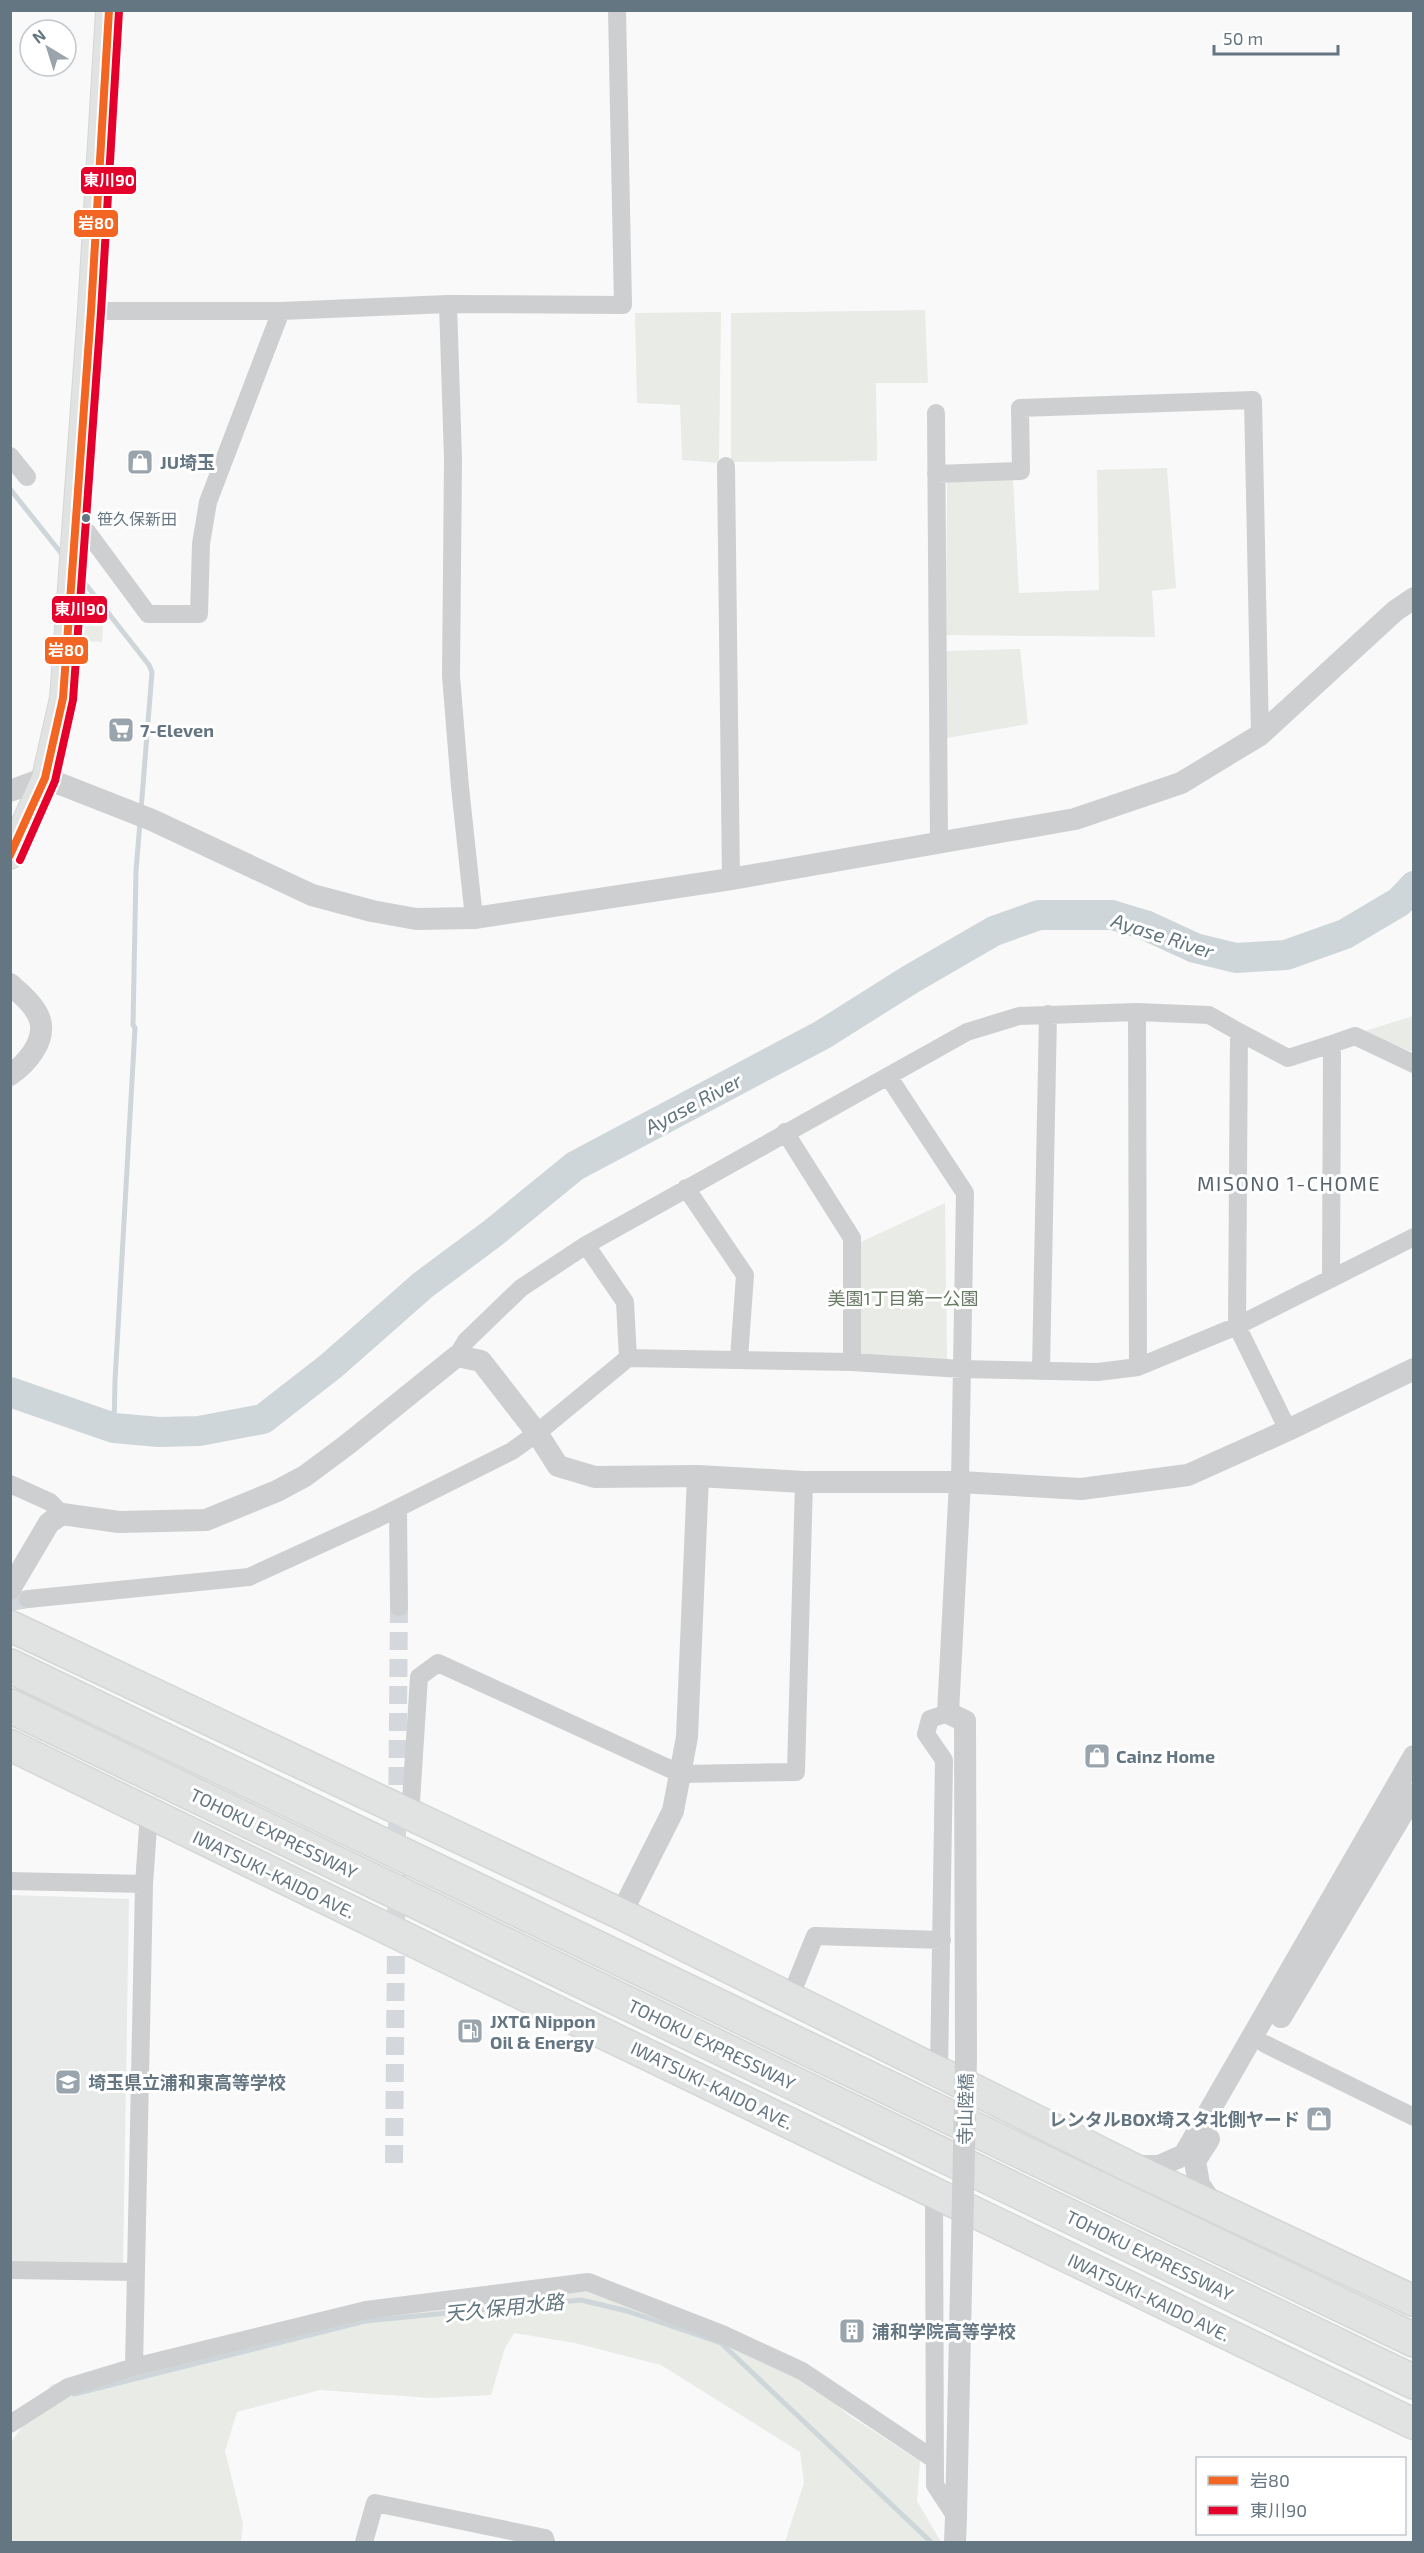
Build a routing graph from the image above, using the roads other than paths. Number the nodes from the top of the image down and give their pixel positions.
1 (109, 10) edge
2 (617, 10) edge
3 (448, 304) junction
4 (91, 311) junction
5 (281, 311) junction
6 (936, 413) dead end
7 (10, 456) edge
8 (726, 466) dead end
9 (936, 474) junction
10 (27, 477) dead end
11 (76, 523) junction
12 (1413, 598) edge
13 (1260, 735) junction
14 (45, 778) junction
15 (10, 791) edge
16 (939, 842) junction
17 (10, 856) edge
18 (731, 879) junction
19 (474, 918) junction
20 (10, 984) edge
21 (1137, 1012) junction
22 (1048, 1014) junction
23 (1239, 1032) junction
24 (1332, 1044) junction
25 (1413, 1064) edge
26 (10, 1075) edge
27 (888, 1076) junction
28 (785, 1132) junction
29 (686, 1188) junction
30 (1413, 1237) edge
31 (586, 1245) junction
32 (1331, 1279) junction
33 (1237, 1326) junction
34 (458, 1356) junction
35 (628, 1358) junction
36 (739, 1358) junction
37 (852, 1362) junction
38 (1138, 1367) junction
39 (962, 1369) junction
40 (1041, 1369) junction
41 (1413, 1369) edge
42 (1288, 1430) junction
43 (537, 1433) junction
44 (699, 1476) junction
45 (804, 1482) junction
46 (960, 1482) junction
47 (10, 1484) edge
48 (398, 1509) junction
49 (62, 1514) junction
50 (19, 1594) edge
51 (399, 1607) tunnel mouth
52 (10, 1626) tunnel mouth
53 (10, 1666) edge
54 (10, 1706) edge
55 (948, 1713) junction
56 (10, 1745) edge
57 (1413, 1756) edge
58 (681, 1774) junction
59 (1413, 1794) edge
60 (149, 1813) junction
61 (410, 1817) junction
62 (10, 1881) edge
63 (144, 1884) junction
64 (621, 1914) junction
65 (942, 1940) junction
66 (789, 2000) junction
67 (1265, 2044) junction
68 (939, 2072) junction
69 (1413, 2117) edge
70 (1128, 2166) junction
71 (934, 2192) junction
72 (1216, 2209) junction
73 (10, 2270) edge
74 (136, 2272) junction
75 (1413, 2301) edge
76 (1413, 2340) edge
77 (134, 2367) junction
78 (1413, 2382) edge
79 (10, 2424) edge
80 (1413, 2424) edge
81 (935, 2460) junction
82 (956, 2517) junction
83 (364, 2542) edge
84 (546, 2542) edge
85 (955, 2542) edge

1 - 4 main road
2 - 3 street
3 - 5 street
3 - 19 street
4 - 5 street
4 - 11 main road
5 - 11 street
6 - 9 street
7 - 10 street
8 - 18 street
9 - 13 street
9 - 16 street
11 - 14 main road
12 - 13 street
13 - 16 street
14 - 15 street
14 - 17 main road
14 - 19 street
16 - 18 street
18 - 19 street
20 - 26 street
21 - 22 street
21 - 23 street
21 - 38 street
22 - 27 street
22 - 40 street
23 - 24 street
23 - 33 street
24 - 25 street
24 - 32 street
27 - 28 street
27 - 39 street
28 - 29 street
28 - 37 street
29 - 31 street
29 - 36 street
30 - 32 street
31 - 34 street
31 - 35 street
32 - 33 street
33 - 38 street
33 - 42 street
34 - 43 street
34 - 49 street
35 - 36 street
35 - 43 street
36 - 37 street
37 - 39 street
38 - 40 street
39 - 40 street
39 - 46 street
41 - 42 street
42 - 46 street
43 - 44 street
43 - 48 street
44 - 45 street
44 - 58 street
45 - 46 street
45 - 58 street
46 - 55 street
47 - 49 street
48 - 50 street
48 - 51 street
49 - 50 street
52 - 61 highway
53 - 76 highway, TOHOKU EXPRESSWAY
54 - 78 highway, TOHOKU EXPRESSWAY
55 - 65 street
55 - 82 street, 寺山陸橋, bridge
56 - 60 highway, IWATSUKI-KAIDO AVE.
57 - 70 street
58 - 61 street
58 - 64 street
59 - 67 street
60 - 63 street
60 - 71 highway, IWATSUKI-KAIDO AVE.
61 - 64 highway
62 - 63 street
63 - 74 street
64 - 66 highway
65 - 66 street
65 - 68 street
66 - 68 highway
67 - 69 street
67 - 72 street
68 - 70 highway
70 - 72 highway
71 - 80 highway, IWATSUKI-KAIDO AVE.
71 - 81 street
72 - 75 highway
73 - 74 street
74 - 77 street
77 - 79 street
77 - 81 street
81 - 82 street
82 - 85 street
83 - 84 street

